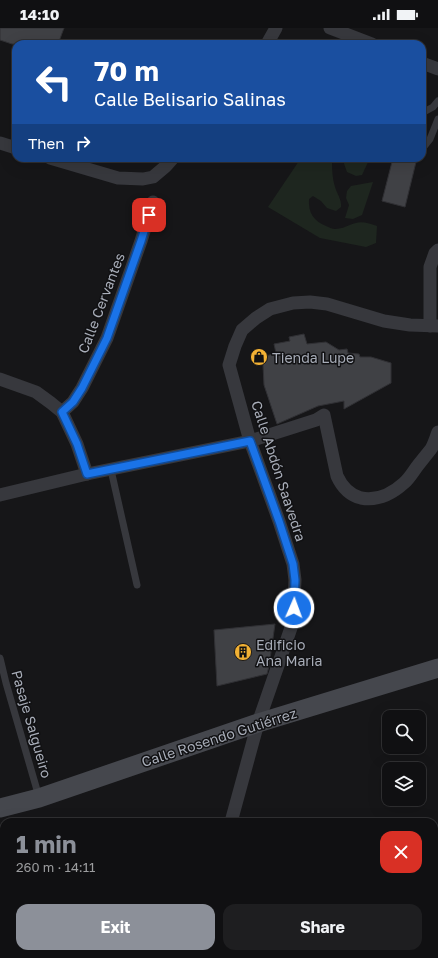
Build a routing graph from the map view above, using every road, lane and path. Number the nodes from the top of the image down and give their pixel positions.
1 (276, 28) edge
2 (330, 28) edge
3 (269, 40) edge
4 (362, 40) edge
5 (426, 64) edge
6 (438, 69) edge
7 (438, 101) edge
8 (426, 111) edge
9 (438, 119) edge
10 (0, 143) edge
11 (426, 144) edge
12 (12, 147) edge
13 (64, 162) edge
14 (170, 162) edge
15 (153, 202) dead end
16 (438, 250) edge
17 (434, 326) edge
18 (0, 379) edge
19 (62, 412) junction
20 (438, 432) edge
21 (250, 441) junction
22 (111, 470) junction
23 (87, 474) junction
24 (0, 495) edge
25 (137, 586) dead end
26 (0, 658) edge
27 (438, 668) edge
28 (258, 723) junction
29 (39, 798) junction
30 (0, 808) edge
31 (232, 818) edge

1 - 3 street
2 - 4 street
5 - 6 street
7 - 8 lane
9 - 11 lane
10 - 12 street
13 - 14 street
15 - 19 street, Calle Cervantes
16 - 17 street
17 - 21 street, Calle Abdón Saavedra
18 - 19 street
19 - 23 street
20 - 21 street
21 - 22 street
21 - 28 street, Calle Abdón Saavedra
22 - 23 street
22 - 25 lane
23 - 24 street
26 - 29 lane, Pasaje Salgueiro
27 - 28 street, Calle Rosendo Gutiérrez
28 - 29 street, Calle Rosendo Gutiérrez
28 - 31 street, Calle Abdón Saavedra
29 - 30 street, Calle Rosendo Gutiérrez

